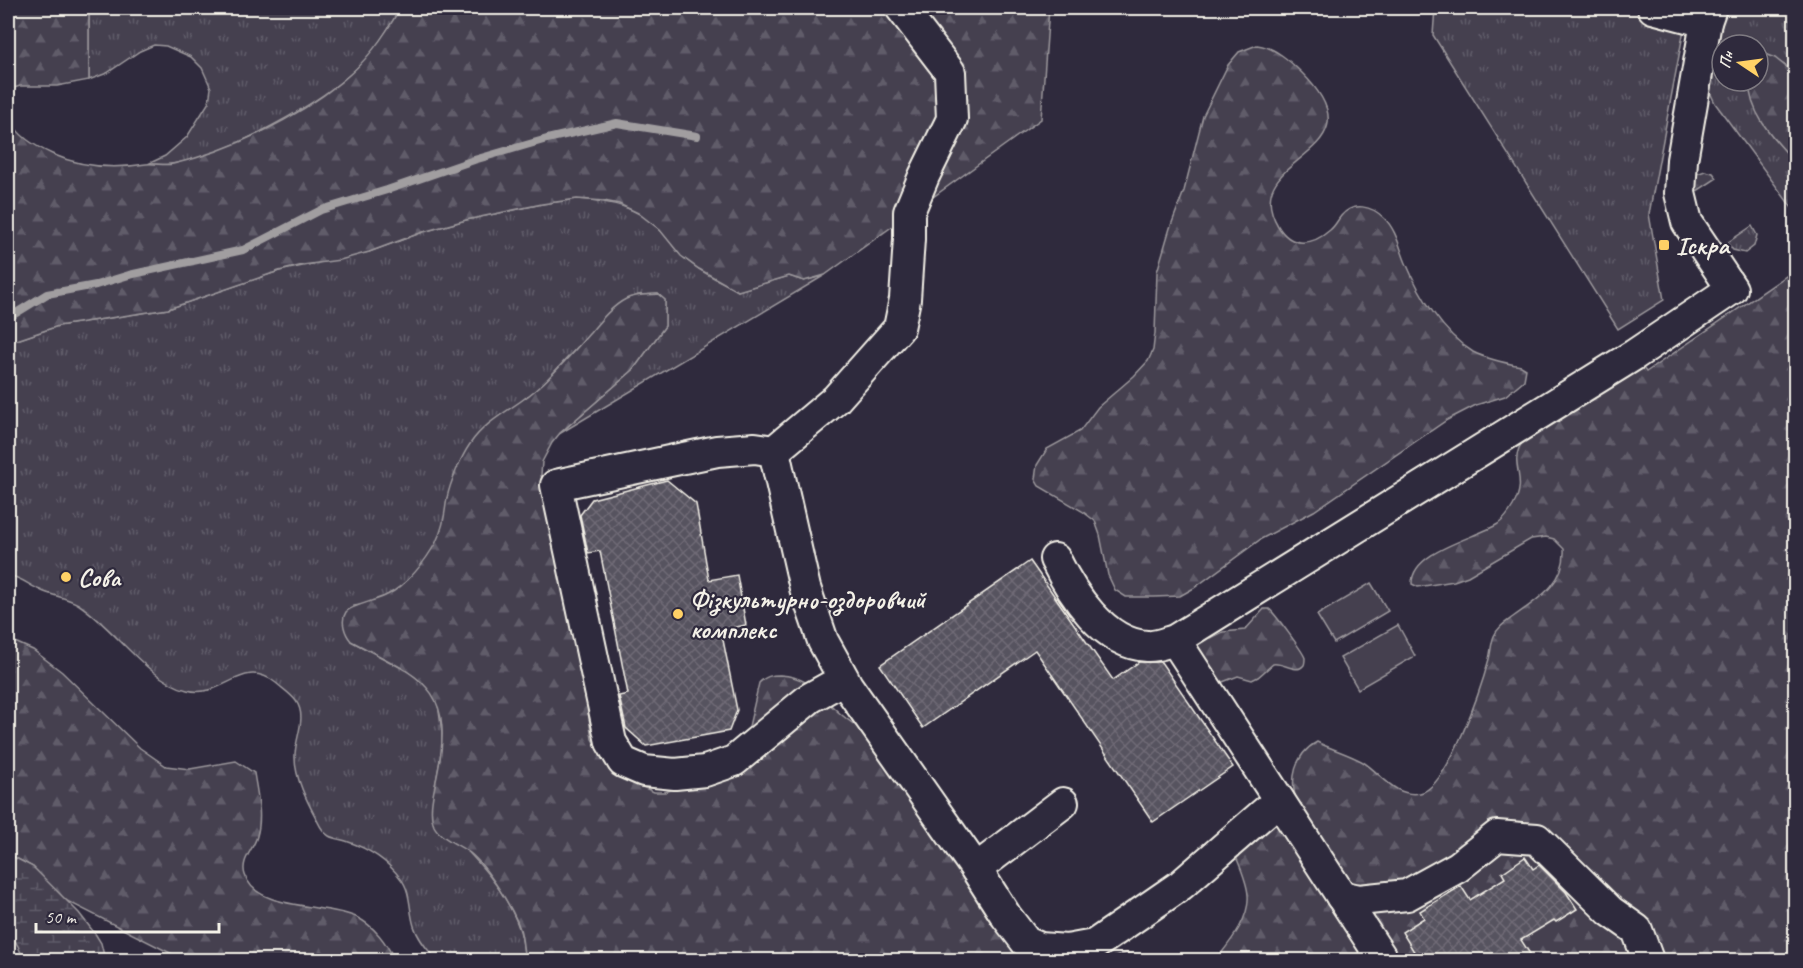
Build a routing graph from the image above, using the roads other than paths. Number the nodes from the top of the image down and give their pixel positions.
1 (901, 8) edge
2 (1653, 8) edge
3 (1708, 15) edge
4 (774, 452) junction
5 (1055, 559) dead end
6 (1175, 640) junction
7 (844, 679) junction
8 (1279, 800) junction
9 (1063, 803) dead end
10 (976, 869) junction
11 (1341, 896) junction
12 (1383, 960) edge
13 (1648, 960) edge

1 - 4 lane
2 - 3 lane
3 - 6 lane
4 - 7 lane
4 - 7 lane
5 - 6 lane
6 - 8 lane
7 - 10 lane
8 - 10 lane
8 - 11 lane
9 - 10 lane
11 - 12 lane
11 - 13 lane

